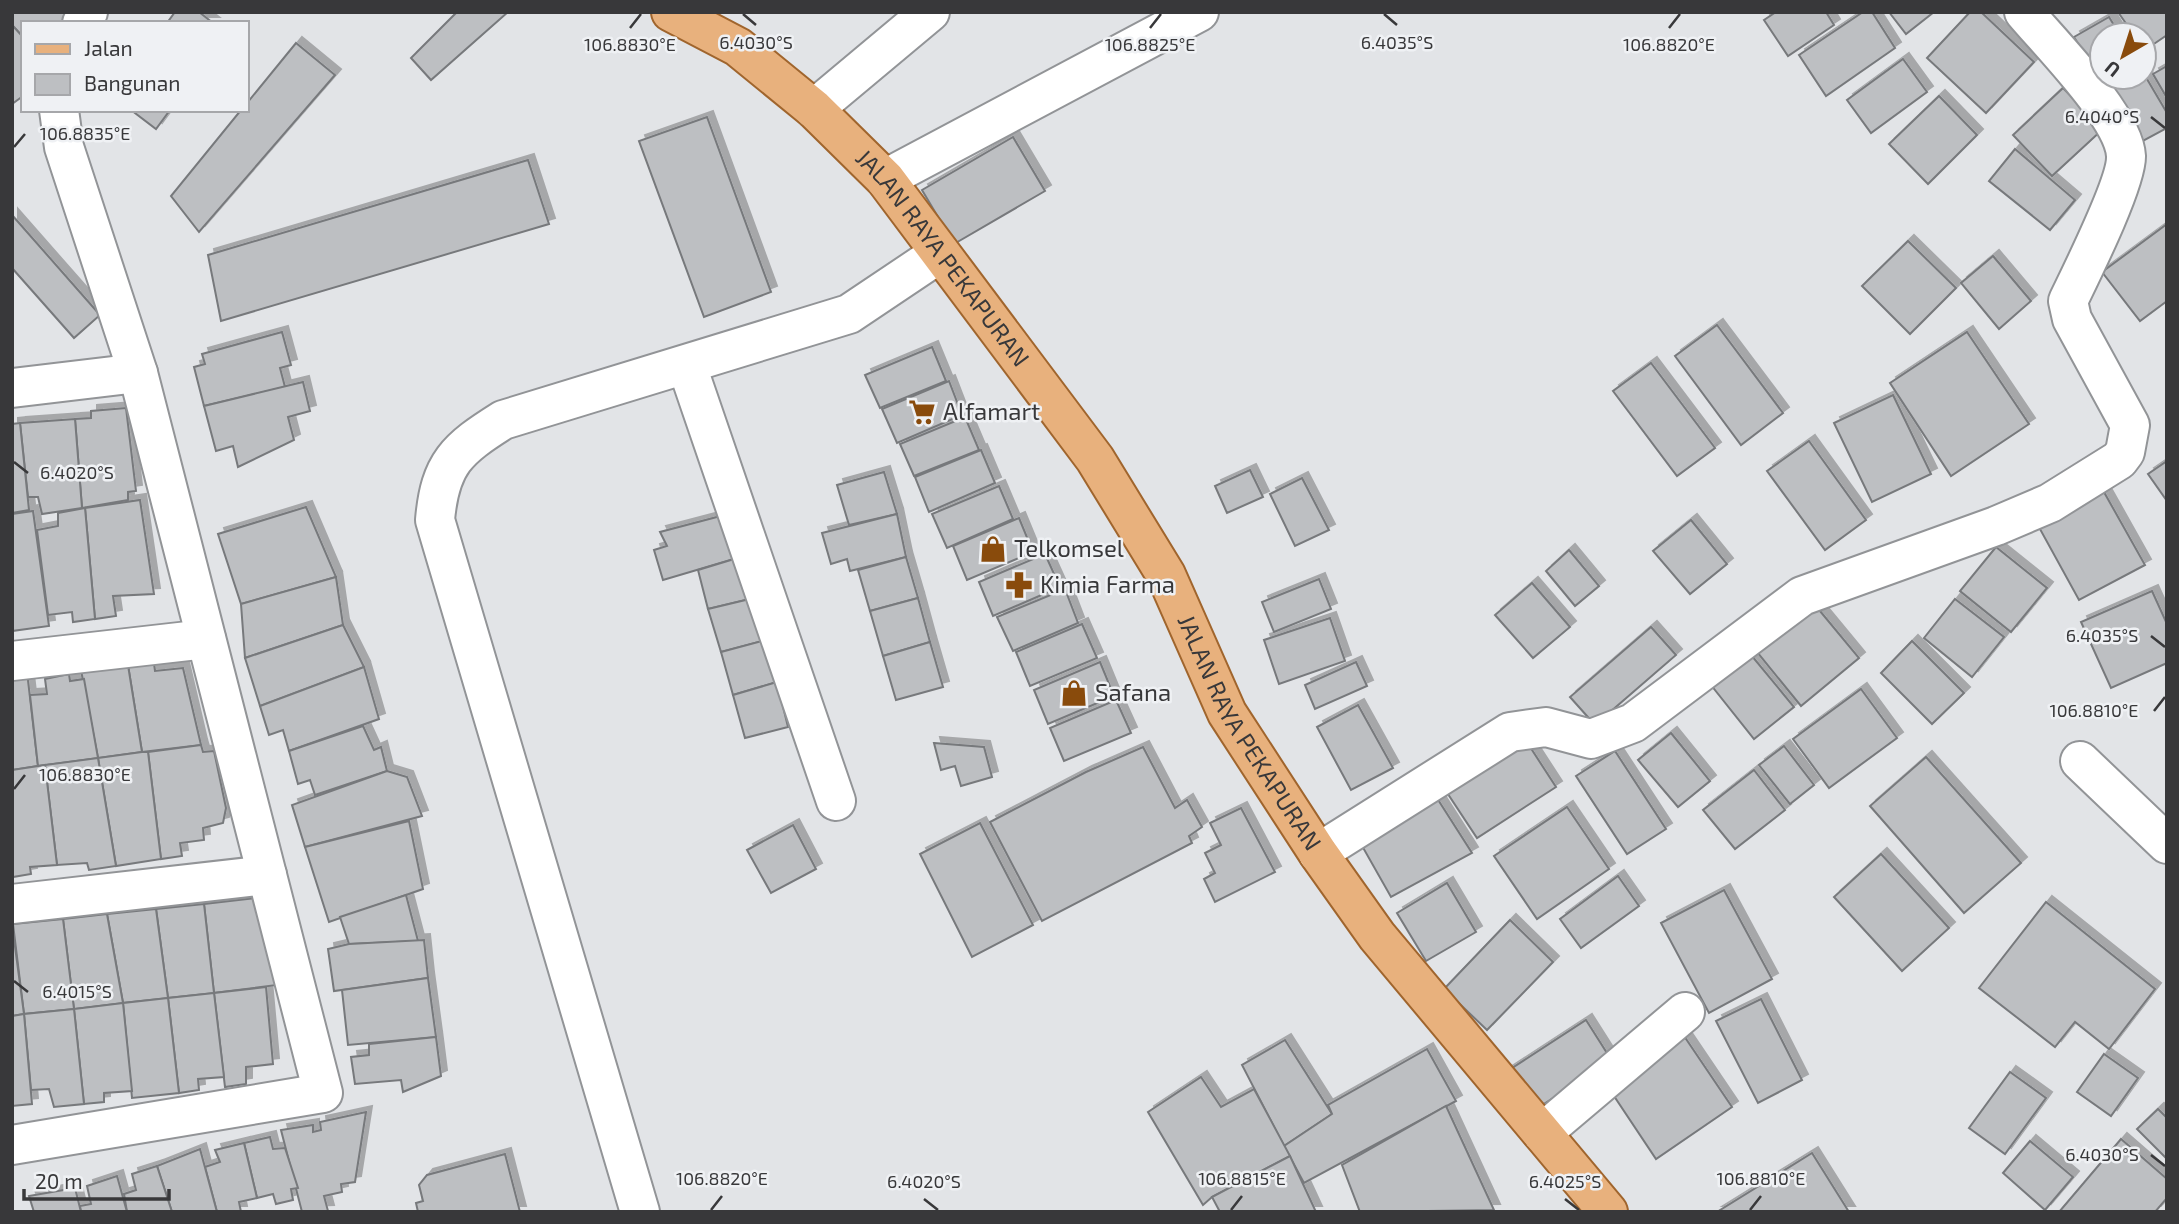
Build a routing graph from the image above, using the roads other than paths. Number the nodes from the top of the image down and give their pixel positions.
1 (671, 12) edge
2 (930, 12) edge
3 (1199, 12) edge
4 (2024, 12) edge
5 (814, 109) junction
6 (59, 112) edge
7 (885, 179) junction
8 (940, 253) junction
9 (687, 366) junction
10 (138, 373) junction
11 (12, 388) edge
12 (206, 639) junction
13 (12, 661) edge
14 (2080, 761) dead end
15 (836, 801) dead end
16 (2166, 843) edge
17 (1318, 853) junction
18 (267, 875) junction
19 (12, 904) edge
20 (1685, 1012) dead end
21 (1542, 1133) junction
22 (12, 1144) edge
23 (640, 1212) edge
24 (1608, 1212) edge

1 - 5 main road, JALAN RAYA PEKAPURAN
2 - 5 street
3 - 7 street
4 - 17 street
5 - 7 main road, JALAN RAYA PEKAPURAN
6 - 10 street
7 - 8 main road, JALAN RAYA PEKAPURAN
8 - 9 street
8 - 17 main road, JALAN RAYA PEKAPURAN
9 - 15 street
9 - 23 street
10 - 11 street
10 - 12 street
12 - 13 street
12 - 18 street
14 - 16 street
17 - 21 main road, JALAN RAYA PEKAPURAN
18 - 19 street
18 - 22 street
20 - 21 street
21 - 24 main road, JALAN RAYA PEKAPURAN

